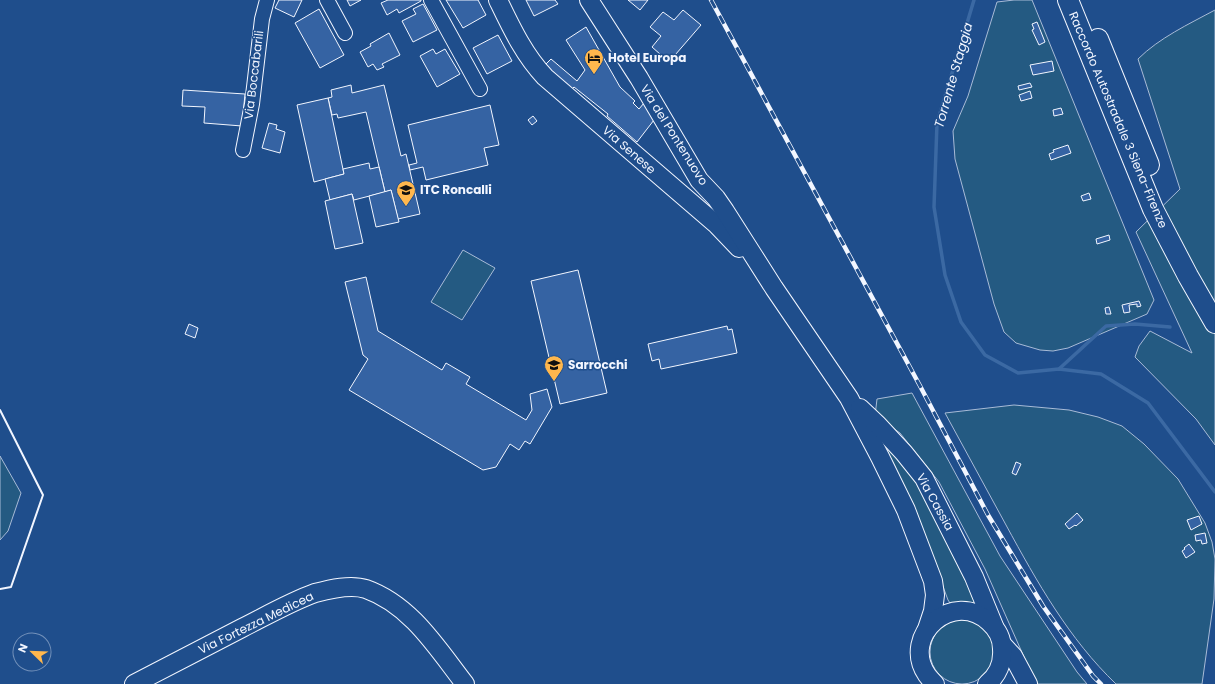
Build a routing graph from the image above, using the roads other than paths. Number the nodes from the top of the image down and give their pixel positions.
1 (267, 0) edge
2 (327, 0) edge
3 (432, 0) edge
4 (498, 0) edge
5 (590, 0) edge
6 (1068, 0) edge
7 (1082, 0) edge
8 (345, 33) dead end
9 (480, 89) dead end
10 (243, 150) dead end
11 (709, 191) junction
12 (679, 193) junction
13 (774, 288) junction
14 (1215, 298) edge
15 (1215, 323) edge
16 (849, 398) junction
17 (994, 626) junction
18 (927, 629) junction
19 (1002, 644) junction
20 (921, 662) junction
21 (994, 683) edge
22 (134, 684) edge
23 (465, 684) edge
24 (924, 684) edge
25 (935, 684) edge
26 (1028, 684) edge

1 - 10 street, Via Boccabarili
2 - 8 street
3 - 9 street
4 - 12 main road, Via Senese
5 - 11 main road, Via del Pontenuovo
6 - 15 highway, Raccordo Autostradale 3 Siena-Firenze
7 - 14 highway, Raccordo Autostradale 3 Siena-Firenze
11 - 12 main road
11 - 13 main road, Via del Pontenuovo
12 - 13 main road, Via Senese
13 - 16 main road, Via Cassia
16 - 17 main road, Via Cassia
16 - 18 main road, Via Cassia
17 - 18 main road, Via Cassia
17 - 19 main road, Via Cassia
18 - 20 main road, Via Cassia
19 - 21 main road, Via Cassia
19 - 26 main road, Via Cassia
20 - 24 main road, Via Cassia
20 - 25 main road
22 - 23 main road, Via Fortezza Medicea

